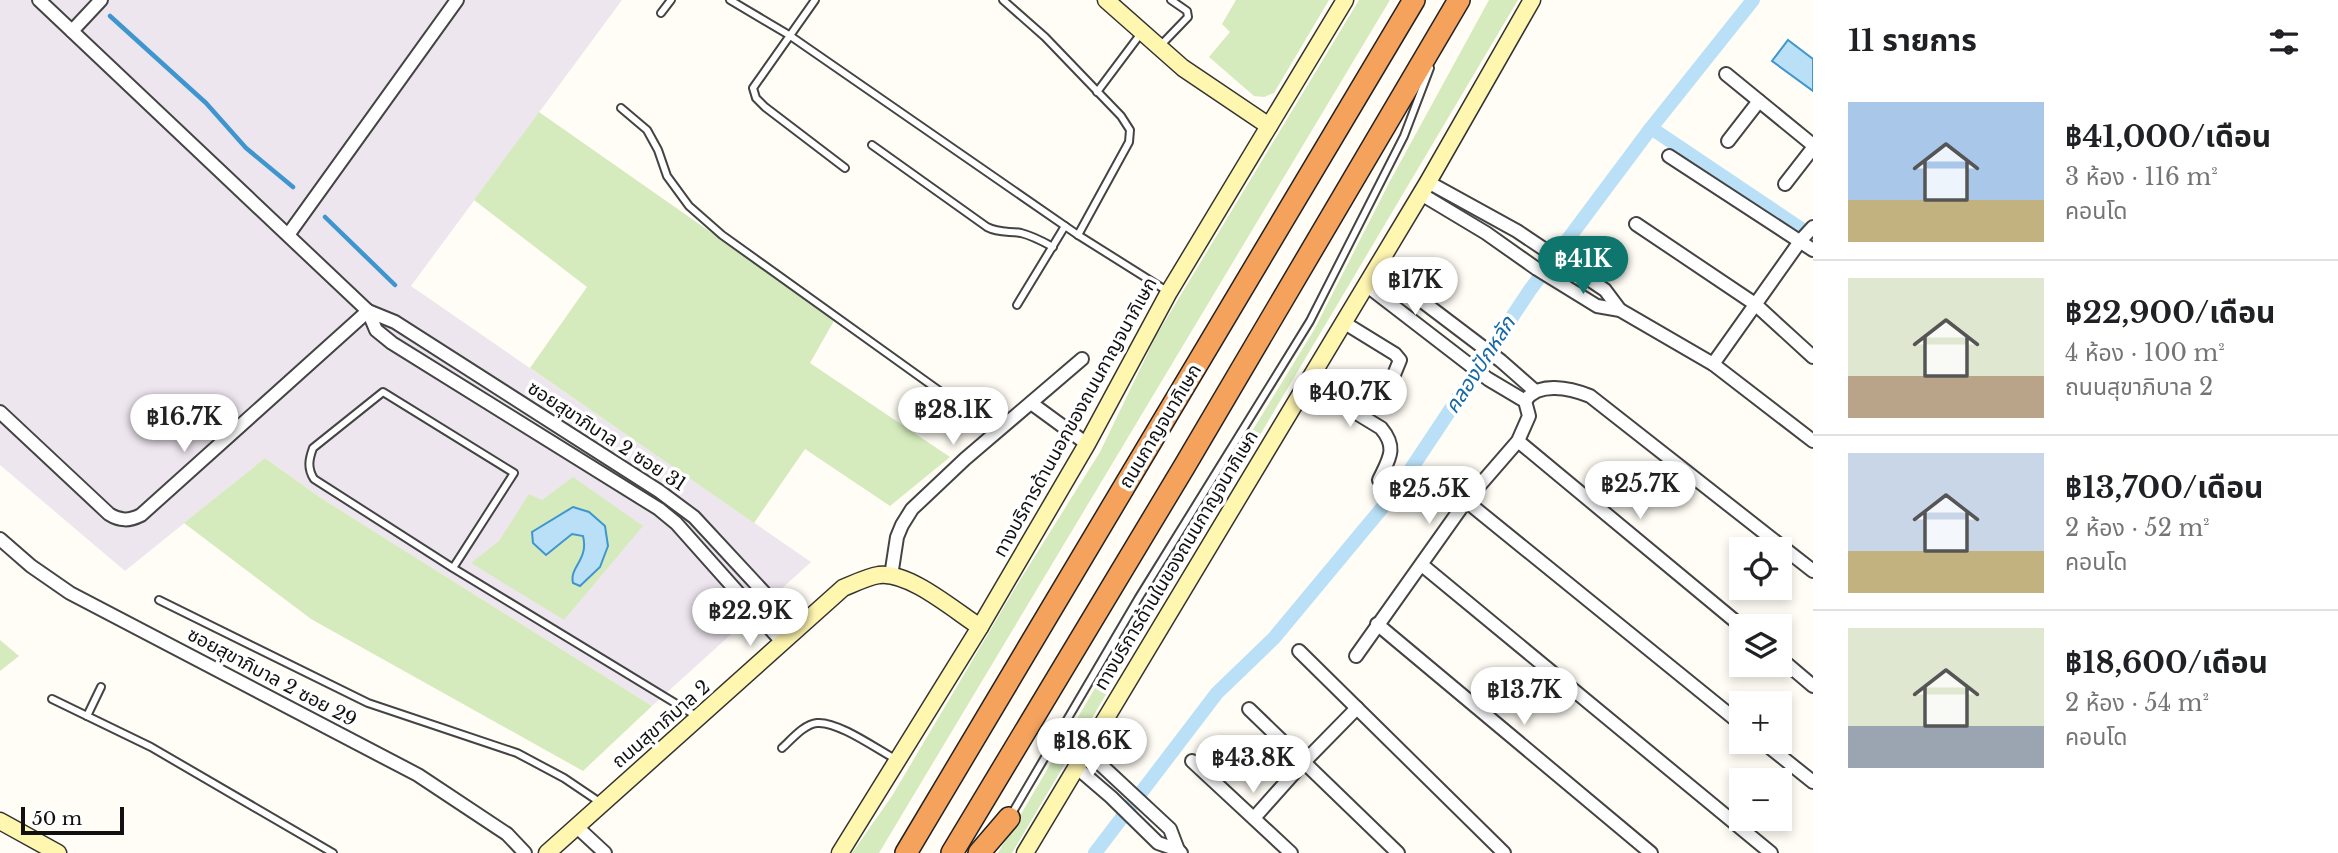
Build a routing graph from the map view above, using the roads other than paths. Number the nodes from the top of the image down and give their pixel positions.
1 (39, 0) edge
2 (101, 0) edge
3 (457, 0) edge
4 (671, 0) edge
5 (730, 0) edge
6 (815, 0) edge
7 (1003, 0) edge
8 (1105, 0) edge
9 (1171, 0) edge
10 (1345, 0) edge
11 (1415, 0) edge
12 (1532, 0) edge
13 (1454, 9) edge
14 (661, 13) dead end
15 (72, 31) junction
16 (1142, 32) junction
17 (789, 35) junction
18 (1159, 47) junction
19 (1726, 74) dead end
20 (1097, 92) junction
21 (1759, 100) junction
22 (621, 108) dead end
23 (1269, 126) junction
24 (1728, 141) dead end
25 (872, 145) dead end
26 (1813, 147) edge
27 (1669, 156) dead end
28 (845, 168) dead end
29 (1785, 184) dead end
30 (1424, 188) junction
31 (1636, 224) dead end
32 (1065, 226) junction
33 (288, 234) junction
34 (1078, 234) junction
35 (1806, 234) edge
36 (1053, 247) junction
37 (1813, 250) edge
38 (1377, 267) junction
39 (1366, 285) junction
40 (1169, 292) junction
41 (1755, 304) junction
42 (1017, 305) dead end
43 (1620, 310) junction
44 (368, 311) junction
45 (1343, 323) junction
46 (1813, 357) edge
47 (1082, 359) dead end
48 (1713, 364) junction
49 (1307, 383) junction
50 (1534, 390) junction
51 (1525, 401) junction
52 (1031, 403) junction
53 (1369, 406) dead end
54 (0, 412) edge
55 (1004, 426) junction
56 (1518, 441) junction
57 (1813, 441) edge
58 (1087, 444) junction
59 (1379, 480) dead end
60 (1466, 501) junction
61 (0, 539) edge
62 (723, 547) junction
63 (709, 560) junction
64 (1422, 565) junction
65 (453, 568) junction
66 (1813, 571) edge
67 (891, 576) junction
68 (159, 600) dead end
69 (1729, 616) edge
70 (1377, 624) junction
71 (979, 627) junction
72 (798, 629) junction
73 (783, 643) junction
74 (1299, 651) dead end
75 (1356, 656) dead end
76 (1792, 669) edge
77 (1813, 686) edge
78 (101, 687) dead end
79 (52, 699) dead end
80 (1357, 708) junction
81 (1249, 709) dead end
82 (1729, 714) edge
83 (87, 716) junction
84 (700, 718) junction
85 (782, 748) dead end
86 (1085, 750) junction
87 (1778, 754) edge
88 (898, 761) junction
89 (1192, 761) dead end
90 (1304, 762) junction
91 (1076, 766) junction
92 (1813, 782) edge
93 (602, 804) junction
94 (1009, 818) junction
95 (1254, 818) junction
96 (0, 821) edge
97 (577, 827) junction
98 (1179, 851) edge
99 (58, 853) edge
100 (333, 853) edge
101 (525, 853) edge
102 (547, 853) edge
103 (605, 853) edge
104 (840, 853) edge
105 (906, 853) edge
106 (952, 853) edge
107 (979, 853) edge
108 (988, 853) edge
109 (1026, 853) edge
110 (1291, 853) edge
111 (1398, 853) edge
112 (1504, 853) edge
113 (1651, 853) edge
114 (1771, 853) edge

1 - 15 street, ซอยสุขาภิบาล 2 ซอย 31
2 - 15 street
3 - 33 street
4 - 14 lane
5 - 17 lane
6 - 17 lane
7 - 20 lane
8 - 16 main road
9 - 18 lane
10 - 23 main road, ทางบริการด้านนอกของถนนกาญจนาภิเษก
11 - 105 highway, ถนนกาญจนาภิเษก
12 - 30 main road, ทางบริการด้านในของถนนกาญจนาภิเษก
13 - 94 lane
13 - 106 highway
15 - 33 street, ซอยสุขาภิบาล 2 ซอย 31
16 - 18 main road
16 - 20 lane
17 - 28 lane
17 - 32 lane
18 - 23 main road
19 - 21 street
20 - 34 lane
21 - 24 street
21 - 26 street
22 - 55 lane
23 - 40 main road, ทางบริการด้านนอกของถนนกาญจนาภิเษก
25 - 36 lane
26 - 29 street
27 - 35 street
30 - 38 main road, ทางบริการด้านในของถนนกาญจนาภิเษก
30 - 43 street
30 - 43 street
31 - 41 street
32 - 34 lane
32 - 36 lane
33 - 44 street, ซอยสุขาภิบาล 2 ซอย 31
34 - 40 lane
35 - 37 street
35 - 41 street
36 - 42 lane
38 - 39 main road, ทางบริการด้านในของถนนกาญจนาภิเษก
38 - 50 street
39 - 45 main road, ทางบริการด้านในของถนนกาญจนาภิเษก
39 - 51 street
40 - 58 main road, ทางบริการด้านนอกของถนนกาญจนาภิเษก
41 - 46 street
41 - 48 street
43 - 48 street
44 - 54 street
44 - 62 street, ซอยสุขาภิบาล 2 ซอย 31
44 - 63 street, ซอยสุขาภิบาล 2 ซอย 31
45 - 49 main road, ทางบริการด้านในของถนนกาญจนาภิเษก
45 - 53 street
47 - 52 street
48 - 57 street
49 - 59 street
49 - 86 main road, ทางบริการด้านในของถนนกาญจนาภิเษก
50 - 51 street
50 - 66 street
51 - 56 street
52 - 55 street
52 - 58 street
55 - 67 street
56 - 60 street
56 - 69 street
58 - 71 main road, ทางบริการด้านนอกของถนนกาญจนาภิเษก
60 - 64 street
60 - 82 street
61 - 101 street, ซอยสุขาภิบาล 2 ซอย 29
62 - 63 street
62 - 72 street, ซอยสุขาภิบาล 2 ซอย 31
63 - 73 street, ซอยสุขาภิบาล 2 ซอย 31
64 - 70 street
64 - 114 street
65 - 65 lane
65 - 84 lane
67 - 71 main road
67 - 72 main road, ถนนสุขาภิบาล 2
68 - 93 lane
70 - 75 street
70 - 113 street
71 - 88 main road, ทางบริการด้านนอกของถนนกาญจนาภิเษก
72 - 73 main road, ถนนสุขาภิบาล 2
73 - 84 main road, ถนนสุขาภิบาล 2
74 - 80 street
76 - 77 street
78 - 83 lane
79 - 83 lane
80 - 90 street
80 - 112 street
81 - 90 street
83 - 100 lane
84 - 93 main road, ถนนสุขาภิบาล 2
85 - 88 lane
86 - 91 main road, ทางบริการด้านในของถนนกาญจนาภิเษก
86 - 98 street
87 - 92 street
88 - 104 main road, ทางบริการด้านนอกของถนนกาญจนาภิเษก
89 - 95 street
90 - 95 street
90 - 111 street
91 - 98 street
91 - 109 main road, ทางบริการด้านในของถนนกาญจนาภิเษก
93 - 97 main road, ถนนสุขาภิบาล 2
94 - 107 highway
94 - 108 lane
95 - 110 street
96 - 99 main road
97 - 102 main road, ถนนสุขาภิบาล 2
97 - 103 street

